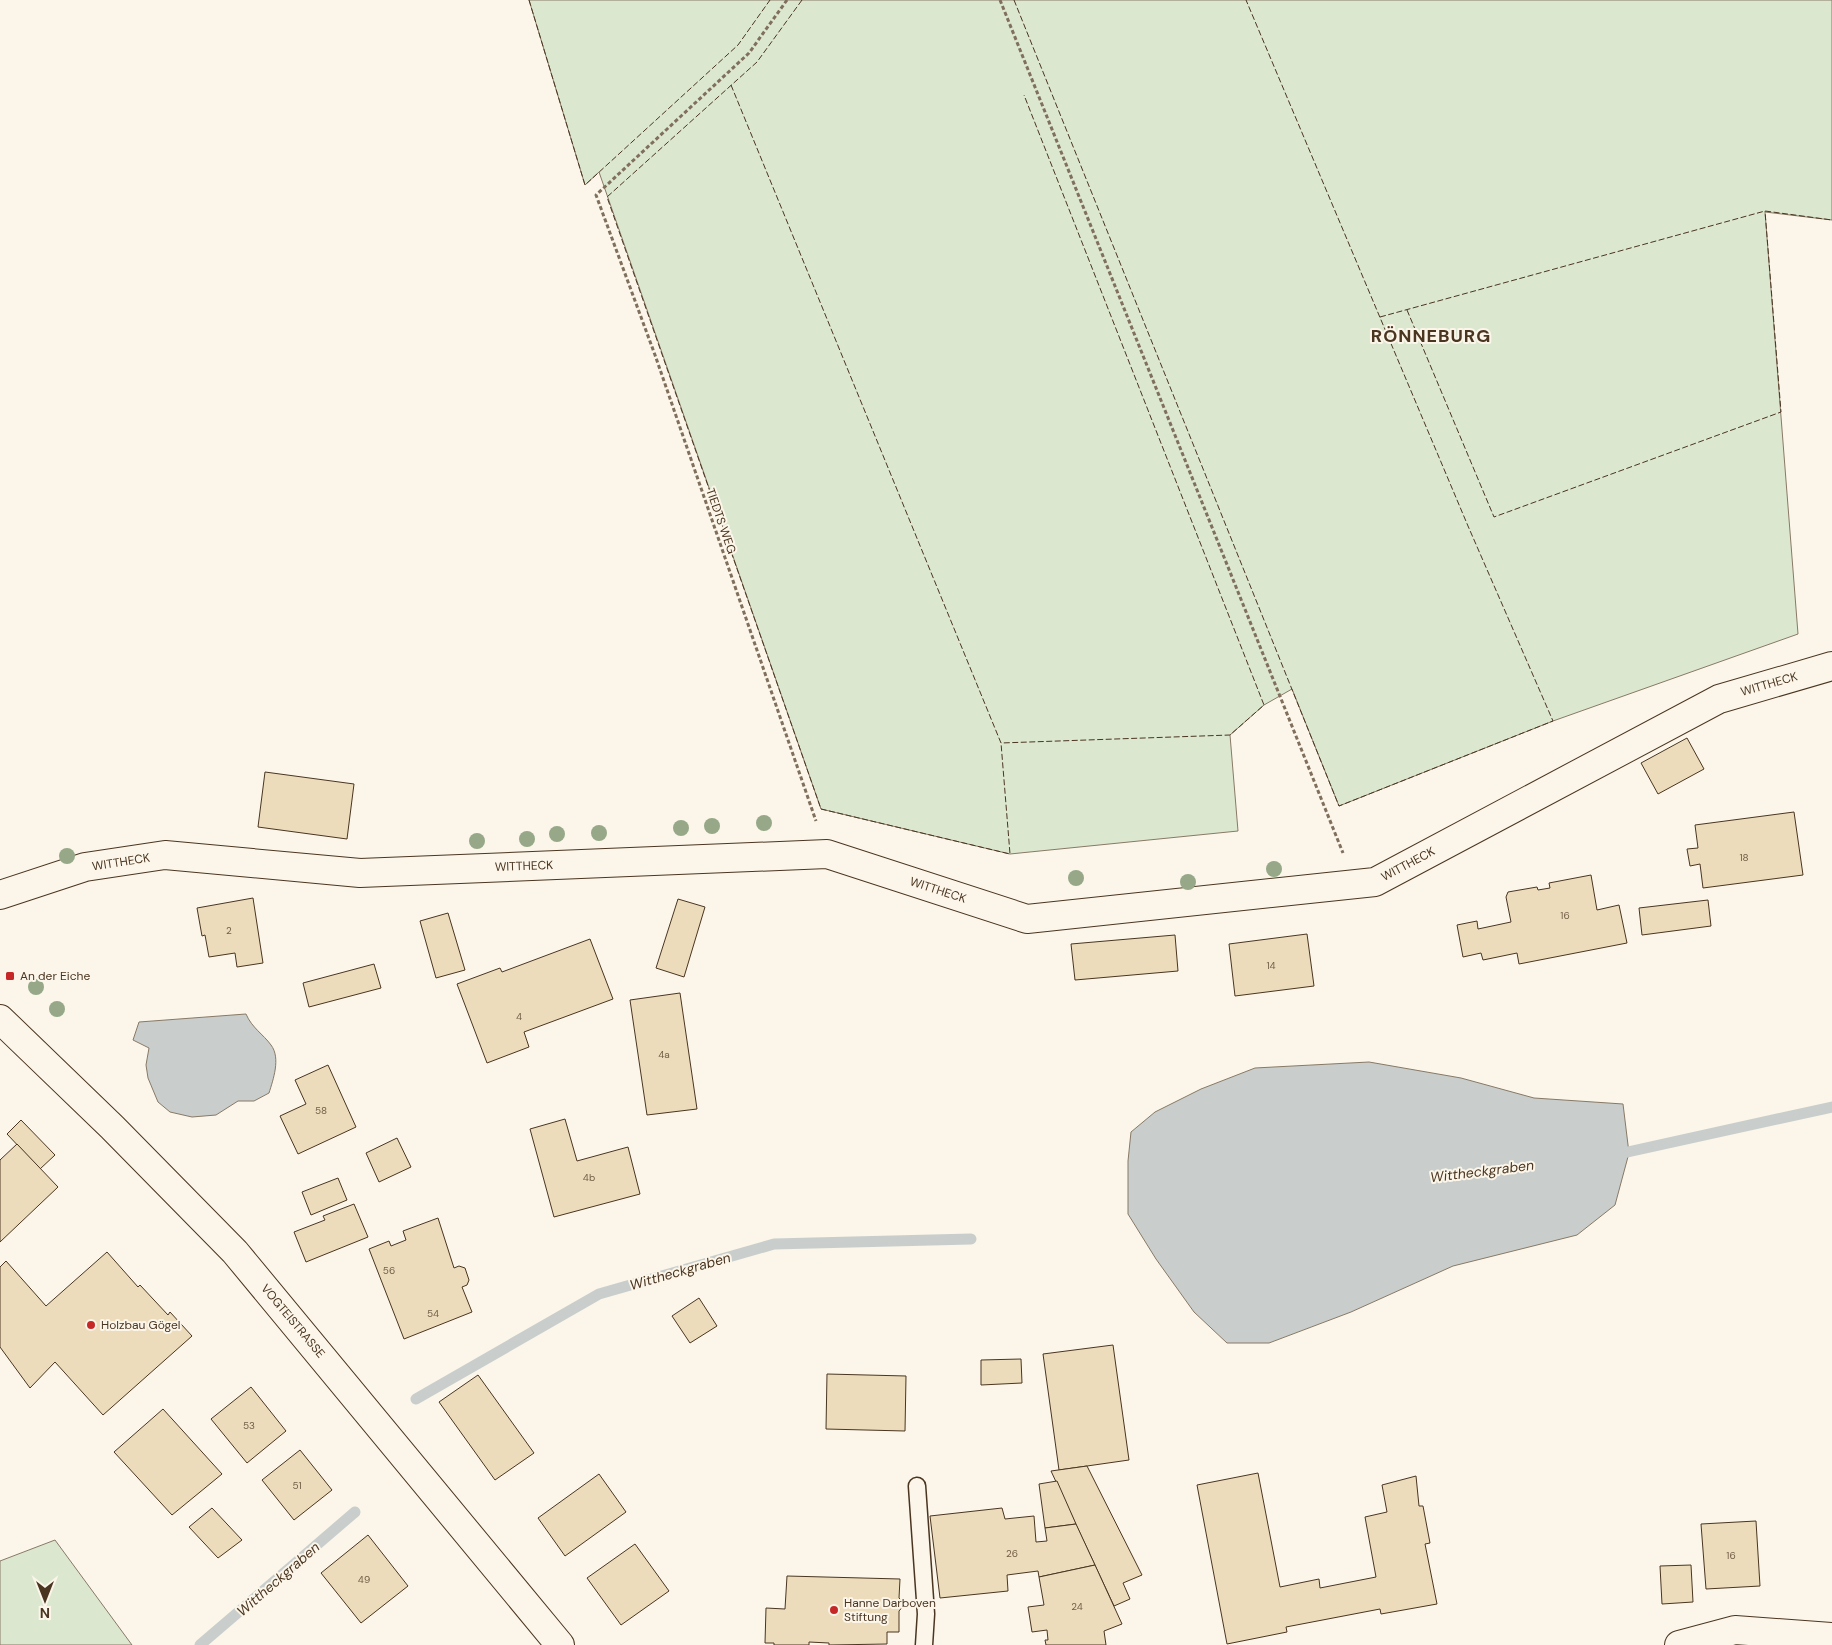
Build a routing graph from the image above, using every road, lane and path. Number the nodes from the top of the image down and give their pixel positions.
1 (787, 0) edge
2 (1000, 0) edge
3 (1832, 666) edge
4 (827, 854) junction
5 (1356, 884) junction
6 (0, 894) edge
7 (0, 1019) edge
8 (917, 1486) dead end
9 (1832, 1637) edge
10 (560, 1645) edge
11 (924, 1645) edge
12 (1679, 1645) edge

1 - 4 path, TIEDTS WEG
2 - 5 path
3 - 5 street, WITTHECK
4 - 5 street, WITTHECK
4 - 6 street, WITTHECK
7 - 10 street, VOGTEISTRASSE
8 - 11 lane
9 - 12 street

